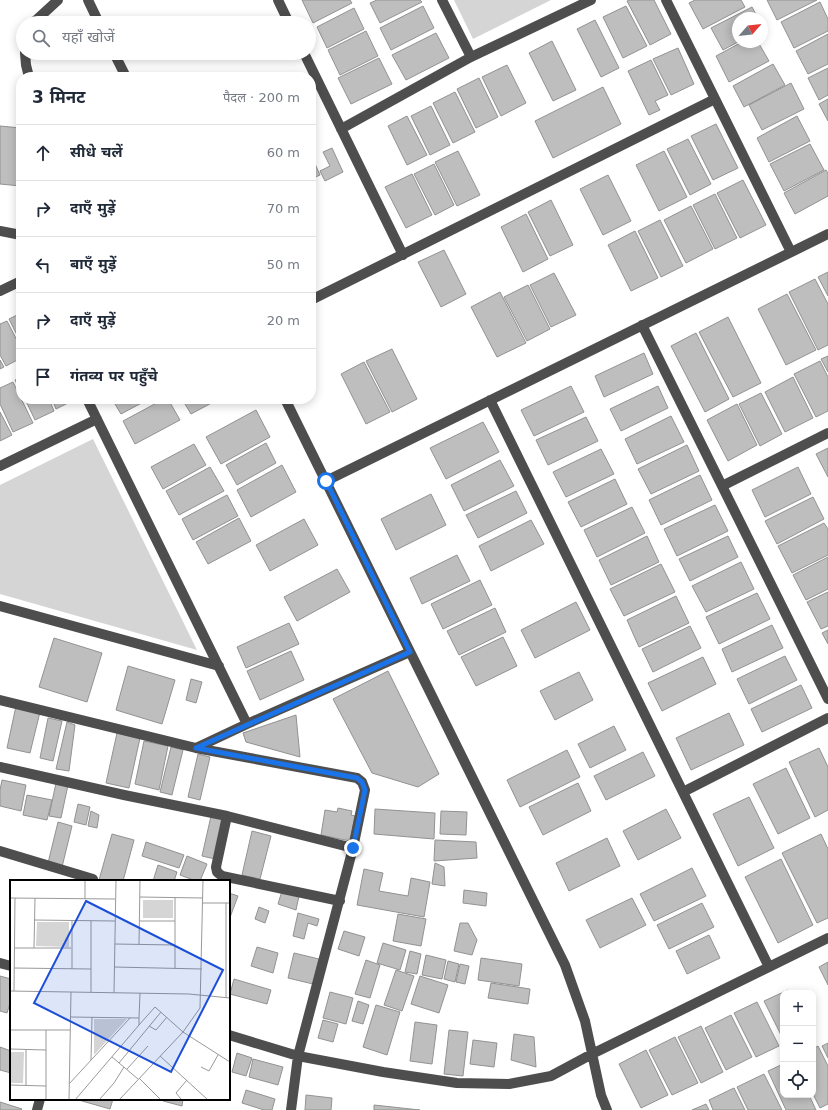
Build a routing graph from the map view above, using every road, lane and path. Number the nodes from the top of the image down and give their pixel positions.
1 (58, 0) edge
2 (88, 0) edge
3 (278, 0) edge
4 (442, 0) edge
5 (591, 0) edge
6 (666, 0) edge
7 (41, 16) edge
8 (96, 16) edge
9 (286, 16) edge
10 (472, 57) junction
11 (26, 60) edge
12 (118, 60) edge
13 (307, 60) edge
14 (28, 72) edge
15 (124, 72) edge
16 (313, 72) edge
17 (316, 78) edge
18 (715, 99) junction
19 (341, 129) junction
20 (0, 231) edge
21 (828, 234) edge
22 (16, 235) edge
23 (791, 252) junction
24 (403, 255) junction
25 (16, 283) edge
26 (0, 291) edge
27 (316, 298) edge
28 (642, 325) junction
29 (490, 400) junction
30 (90, 404) edge
31 (288, 404) edge
32 (97, 419) junction
33 (828, 433) edge
34 (0, 466) edge
35 (326, 481) junction
36 (722, 486) junction
37 (0, 606) edge
38 (410, 652) junction
39 (219, 666) junction
40 (828, 699) edge
41 (0, 700) edge
42 (828, 718) edge
43 (247, 724) junction
44 (196, 748) junction
45 (0, 767) edge
46 (683, 792) junction
47 (227, 816) junction
48 (353, 848) junction
49 (0, 851) edge
50 (93, 879) dead end
51 (340, 901) junction
52 (828, 938) edge
53 (0, 963) edge
54 (10, 966) edge
55 (769, 967) junction
56 (230, 1035) edge
57 (592, 1054) junction
58 (298, 1056) junction
59 (40, 1100) edge
60 (37, 1110) edge
61 (291, 1110) edge
62 (607, 1110) edge

1 - 7 street
2 - 8 street
3 - 9 street
4 - 10 street
5 - 10 street
6 - 18 street
10 - 19 street
11 - 14 street
12 - 15 street
13 - 16 street
17 - 19 street
18 - 23 street
18 - 24 street
19 - 24 street
20 - 22 street
21 - 23 street
23 - 28 street
24 - 27 street
25 - 26 street
28 - 29 street
28 - 36 street
29 - 35 street
29 - 46 street
30 - 32 street
31 - 35 street
32 - 34 street
32 - 39 street
33 - 36 street
35 - 38 street
36 - 40 street
37 - 39 street
38 - 43 street
38 - 57 street
39 - 43 street
41 - 44 street
42 - 46 street
43 - 44 street
44 - 48 street
45 - 47 street
46 - 55 street
47 - 48 street
47 - 51 street
48 - 51 street
49 - 50 street
51 - 58 street
52 - 55 street
53 - 54 street
55 - 57 street
56 - 58 street
57 - 58 street
57 - 62 street
58 - 61 street
59 - 60 street

